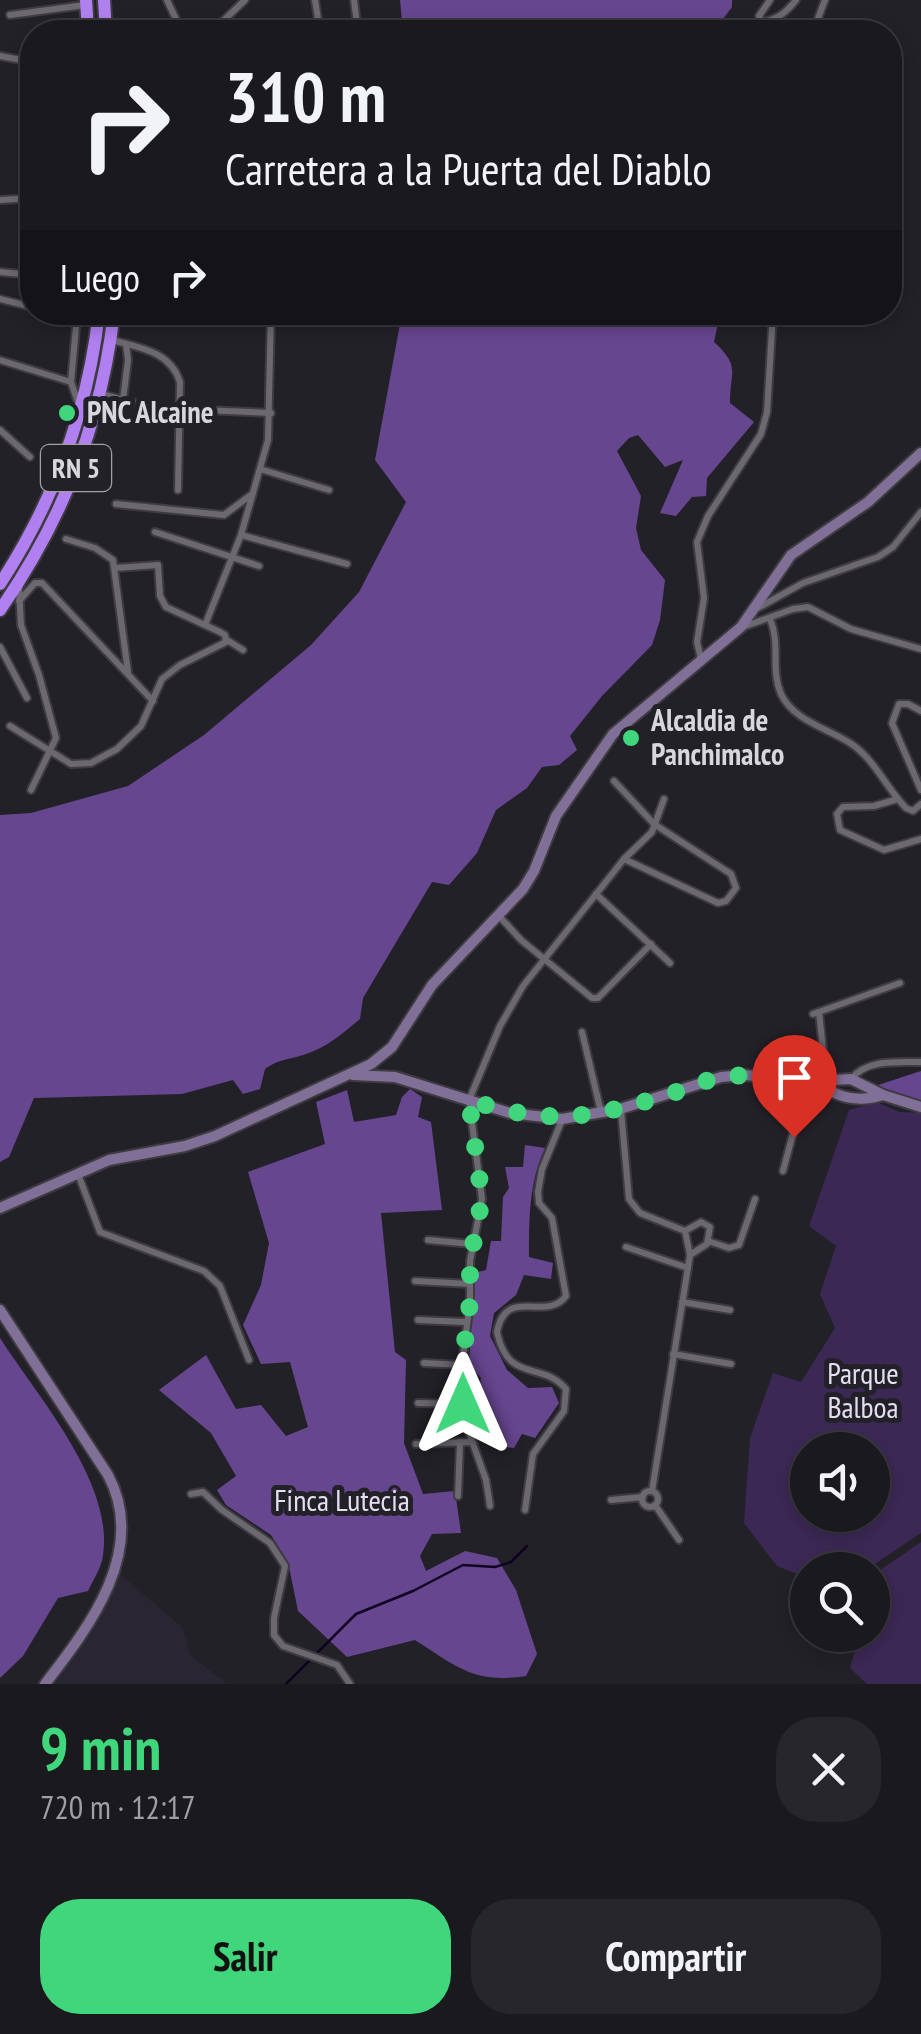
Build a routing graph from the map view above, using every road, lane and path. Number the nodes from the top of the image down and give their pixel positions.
1 (245, 0) edge
2 (796, 0) edge
3 (86, 3) edge
4 (10, 16) dead end
5 (224, 20) edge
6 (772, 20) edge
7 (76, 325) edge
8 (97, 325) edge
9 (113, 325) edge
10 (271, 325) edge
11 (773, 325) edge
12 (111, 340) junction
13 (126, 344) junction
14 (0, 360) edge
15 (71, 382) junction
16 (100, 393) junction
17 (123, 400) junction
18 (180, 409) junction
19 (81, 410) junction
20 (271, 413) junction
21 (0, 430) edge
22 (921, 453) edge
23 (30, 458) dead end
24 (260, 469) junction
25 (178, 490) dead end
26 (329, 490) dead end
27 (252, 494) junction
28 (116, 504) dead end
29 (921, 512) edge
30 (155, 532) dead end
31 (241, 535) junction
32 (66, 539) dead end
33 (233, 558) junction
34 (348, 564) dead end
35 (259, 566) dead end
36 (115, 568) junction
37 (19, 582) junction
38 (0, 584) edge
39 (768, 597) junction
40 (19, 602) junction
41 (0, 610) edge
42 (770, 619) junction
43 (205, 624) junction
44 (741, 627) junction
45 (227, 640) junction
46 (0, 647) edge
47 (917, 648) edge
48 (242, 650) dead end
49 (921, 658) edge
50 (702, 660) junction
51 (128, 673) junction
52 (27, 698) dead end
53 (153, 701) junction
54 (921, 711) edge
55 (10, 726) dead end
56 (50, 753) junction
57 (614, 781) dead end
58 (31, 790) dead end
59 (921, 790) edge
60 (898, 799) junction
61 (664, 800) dead end
62 (921, 804) edge
63 (654, 824) junction
64 (921, 839) edge
65 (624, 859) junction
66 (596, 894) junction
67 (500, 917) junction
68 (650, 944) junction
69 (544, 959) junction
70 (670, 963) dead end
71 (900, 982) dead end
72 (582, 1032) dead end
73 (390, 1050) junction
74 (921, 1062) edge
75 (352, 1075) junction
76 (395, 1077) junction
77 (851, 1078) junction
78 (816, 1080) junction
79 (883, 1096) junction
80 (469, 1100) junction
81 (921, 1106) edge
82 (620, 1109) junction
83 (602, 1113) junction
84 (562, 1119) junction
85 (78, 1172) junction
86 (783, 1172) dead end
87 (755, 1199) dead end
88 (0, 1208) edge
89 (685, 1231) junction
90 (428, 1240) dead end
91 (708, 1240) junction
92 (472, 1244) junction
93 (626, 1246) dead end
94 (690, 1255) junction
95 (688, 1268) junction
96 (415, 1281) dead end
97 (470, 1284) junction
98 (682, 1302) junction
99 (0, 1310) edge
100 (730, 1310) dead end
101 (418, 1320) dead end
102 (465, 1322) junction
103 (673, 1354) junction
104 (249, 1360) dead end
105 (424, 1363) dead end
106 (730, 1364) dead end
107 (462, 1365) junction
108 (418, 1403) dead end
109 (463, 1404) junction
110 (460, 1442) junction
111 (472, 1442) junction
112 (416, 1444) dead end
113 (652, 1491) junction
114 (191, 1494) dead end
115 (458, 1496) dead end
116 (643, 1497) junction
117 (610, 1500) dead end
118 (654, 1505) junction
119 (490, 1506) dead end
120 (525, 1510) dead end
121 (679, 1540) dead end
122 (46, 1684) edge
123 (350, 1684) edge

1 - 5 street
2 - 6 street
3 - 4 street
7 - 15 street
8 - 19 highway, RN 5
9 - 12 highway, RN 5
10 - 20 street
11 - 50 street
12 - 13 street
12 - 16 highway, RN 5
13 - 17 street
13 - 18 street
14 - 15 street
15 - 19 street
16 - 17 street
16 - 37 highway, RN 5
17 - 18 street
18 - 20 street
18 - 25 street
19 - 38 highway, RN 5
20 - 24 street
21 - 23 street
22 - 39 main road
24 - 26 street
24 - 27 street
27 - 28 street
27 - 31 street
29 - 39 street
30 - 33 street
31 - 33 street
31 - 34 street
32 - 36 street
33 - 35 street
33 - 43 street
36 - 43 street
36 - 51 street
37 - 40 street
37 - 41 highway, RN 5
39 - 44 main road
40 - 51 street
40 - 56 street
42 - 44 street
42 - 47 street
42 - 60 street
43 - 45 street
44 - 50 main road
45 - 48 street
45 - 53 street
46 - 52 street
47 - 49 street
50 - 67 main road
51 - 53 street
53 - 56 street
54 - 59 street
55 - 56 street
56 - 58 street
57 - 63 street
60 - 62 street
60 - 64 street
61 - 63 street
63 - 65 street
63 - 65 street
65 - 66 street
66 - 68 street
66 - 69 street
67 - 69 street
67 - 73 main road
68 - 69 street
68 - 70 street
69 - 80 street
71 - 78 street
72 - 83 street
73 - 75 main road
73 - 76 main road
74 - 77 street
75 - 76 main road
75 - 85 main road
76 - 80 main road
77 - 78 main road
77 - 79 main road
78 - 79 main road
78 - 82 main road
78 - 86 street
79 - 81 main road
80 - 84 main road
80 - 92 street
82 - 83 main road
82 - 89 street
83 - 84 main road
84 - 120 street
85 - 88 main road
85 - 104 street
87 - 91 street
89 - 91 street
89 - 94 street
90 - 92 street
91 - 94 street
92 - 97 street
93 - 95 street
94 - 95 street
95 - 98 street
96 - 97 street
97 - 102 street
98 - 100 street
98 - 103 street
99 - 122 main road
101 - 102 street
102 - 107 street
103 - 106 street
103 - 113 street
105 - 107 street
107 - 109 street
108 - 109 street
109 - 111 street
110 - 111 street
110 - 112 street
110 - 115 street
111 - 119 street
113 - 116 street
113 - 118 street
114 - 123 street
116 - 117 street
116 - 118 street
118 - 121 street

